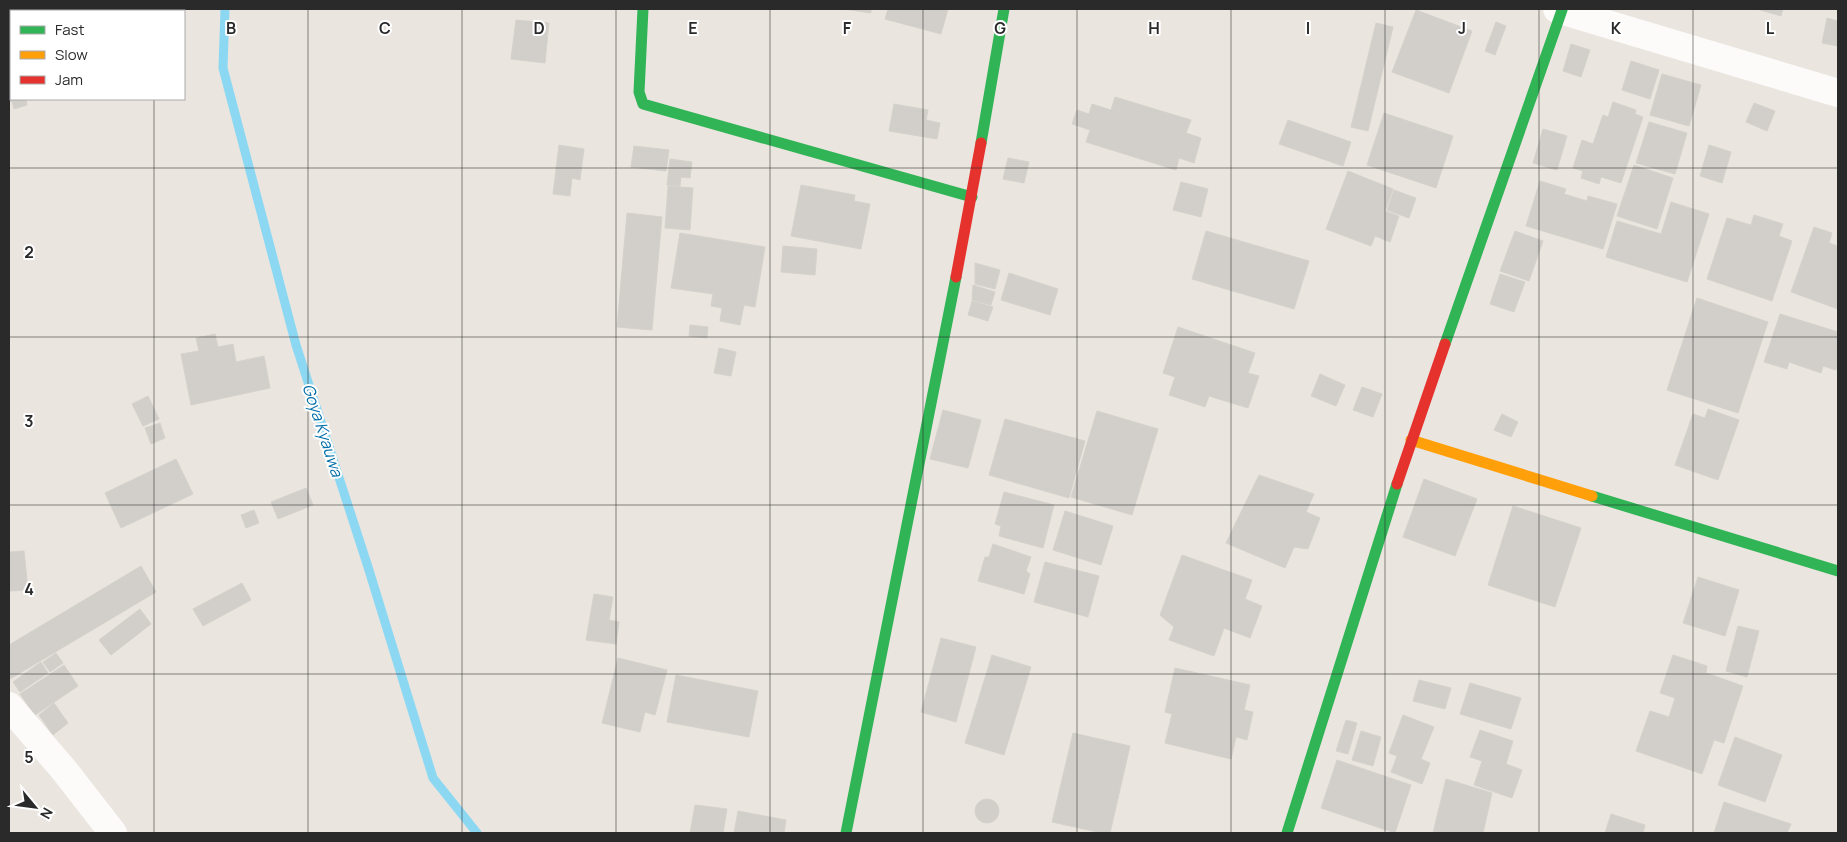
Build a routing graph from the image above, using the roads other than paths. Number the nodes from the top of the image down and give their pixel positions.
1 (643, 9) edge
2 (1004, 9) edge
3 (1560, 9) edge
4 (1838, 93) edge
5 (972, 196) junction
6 (1411, 440) junction
7 (1838, 571) edge
8 (9, 706) edge
9 (113, 833) edge
10 (846, 833) edge
11 (1286, 833) edge

1 - 5 street
2 - 5 street
3 - 4 street
3 - 6 street
5 - 10 street
6 - 7 street
6 - 11 street
8 - 9 street

